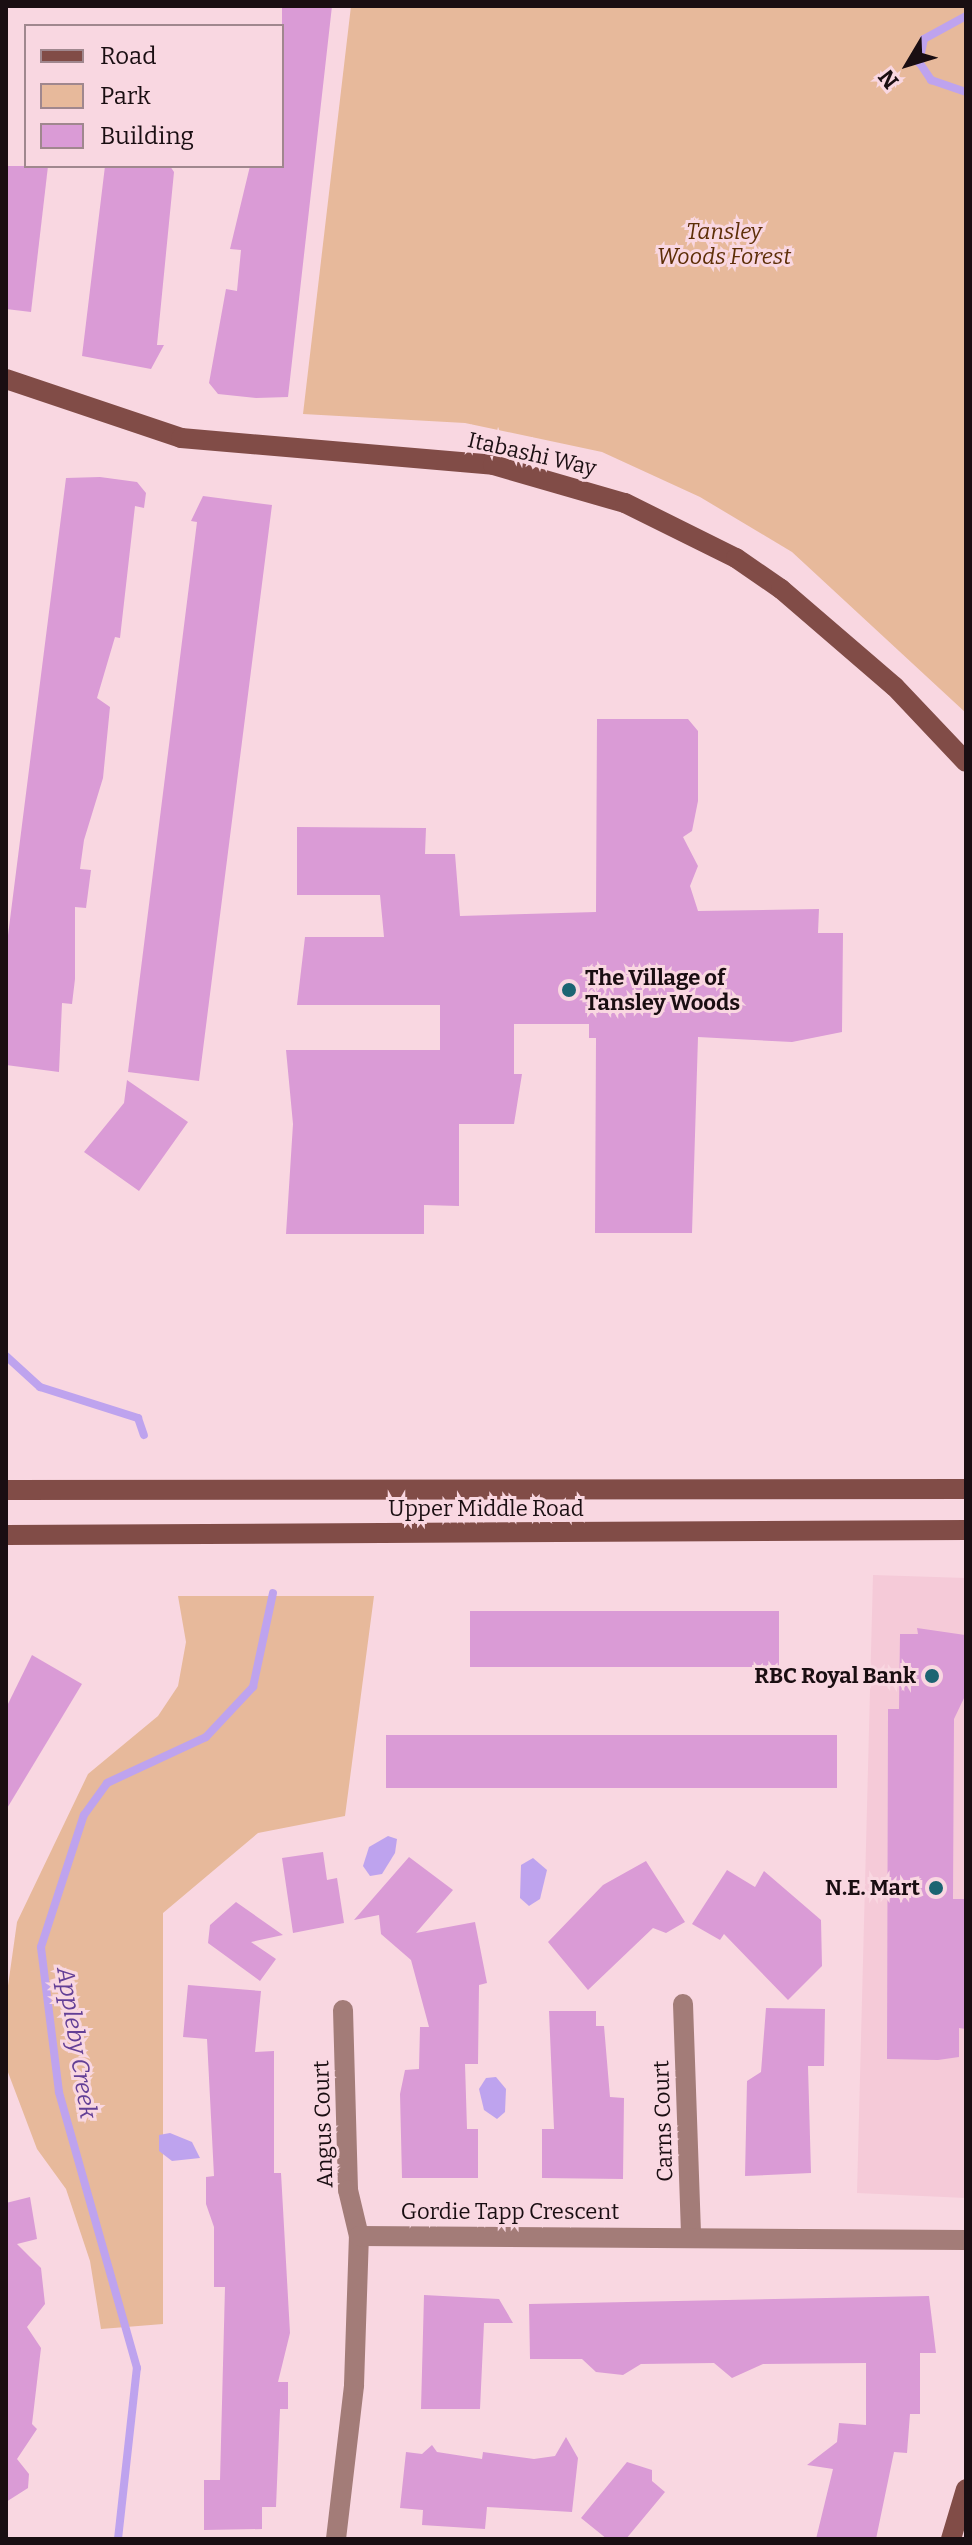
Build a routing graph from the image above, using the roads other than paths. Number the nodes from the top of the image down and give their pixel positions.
1 (6, 379) edge
2 (966, 762) edge
3 (966, 1489) edge
4 (6, 1490) edge
5 (966, 1530) edge
6 (6, 1535) edge
7 (683, 2004) dead end
8 (343, 2010) dead end
9 (359, 2236) junction
10 (691, 2237) junction
11 (966, 2240) edge
12 (966, 2489) edge
13 (336, 2539) edge
14 (951, 2539) edge

1 - 2 main road, Itabashi Way
3 - 4 main road, Upper Middle Road
5 - 6 main road, Upper Middle Road
7 - 10 street, Carns Court
8 - 9 street, Angus Court
9 - 10 street, Gordie Tapp Crescent
9 - 13 street
10 - 11 street, Gordie Tapp Crescent
12 - 14 main road

